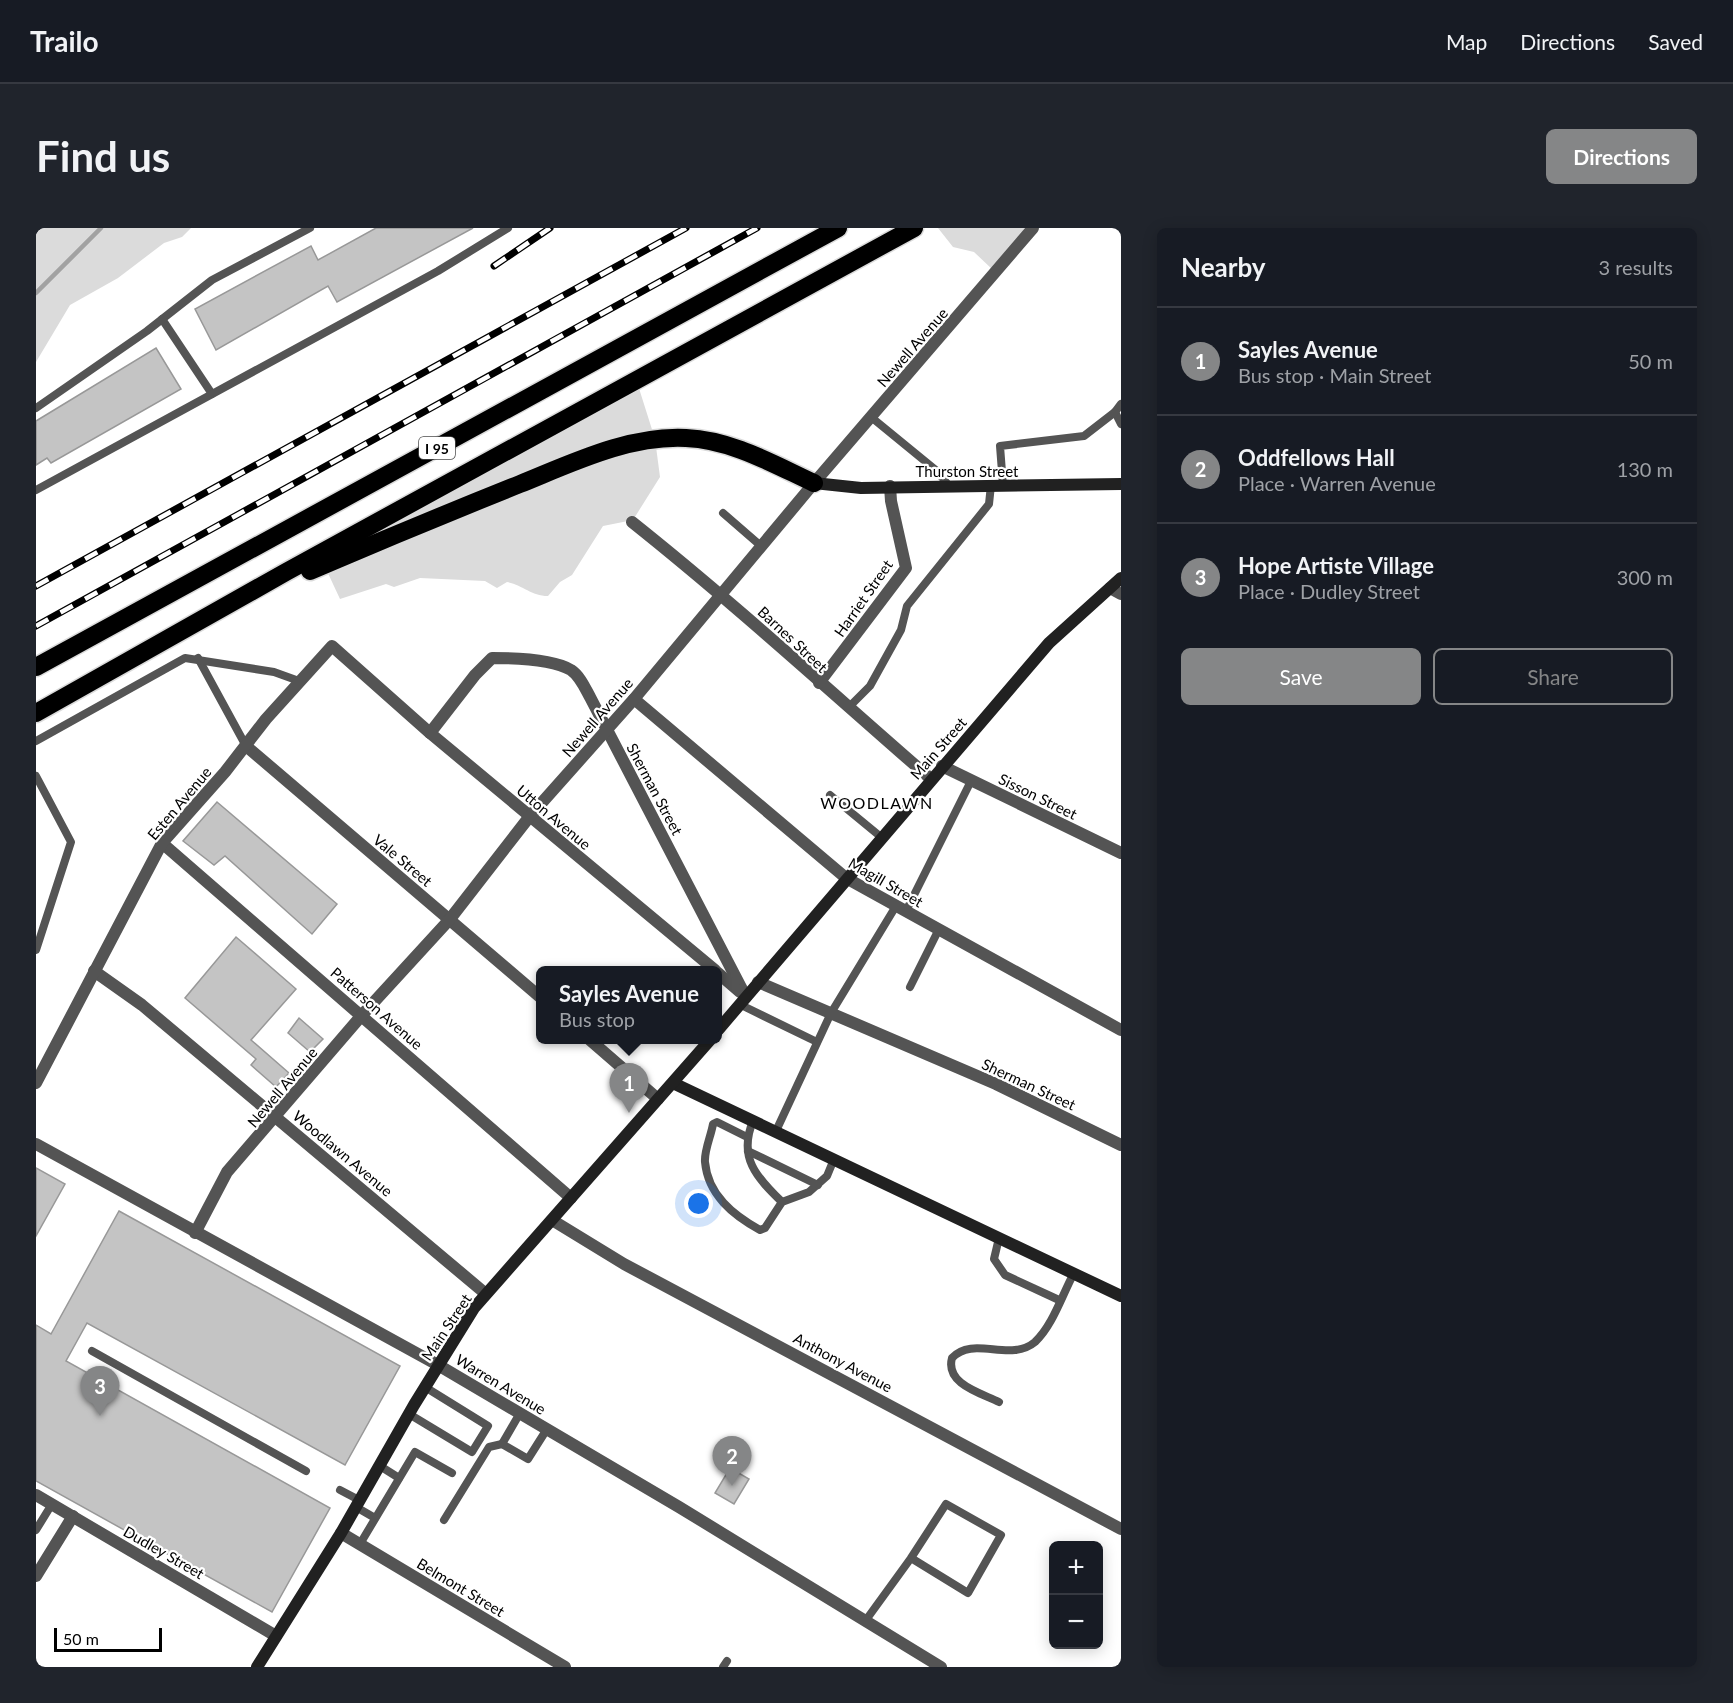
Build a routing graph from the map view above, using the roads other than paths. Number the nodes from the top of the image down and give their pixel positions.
1 (310, 228) edge
2 (508, 228) edge
3 (838, 228) edge
4 (914, 228) edge
5 (1033, 228) edge
6 (162, 319) junction
7 (212, 394) junction
8 (1121, 405) edge
9 (36, 408) edge
10 (1115, 412) junction
11 (871, 417) junction
12 (1121, 424) edge
13 (814, 483) junction
14 (1121, 484) edge
15 (997, 485) junction
16 (890, 486) junction
17 (949, 486) junction
18 (36, 490) edge
19 (723, 513) dead end
20 (632, 522) dead end
21 (761, 546) junction
22 (1121, 579) edge
23 (1116, 591) edge
24 (721, 593) junction
25 (199, 621) junction
26 (198, 658) junction
27 (36, 667) edge
28 (299, 681) junction
29 (819, 683) junction
30 (375, 684) joint
31 (634, 699) junction
32 (848, 708) junction
33 (36, 713) edge
34 (607, 730) junction
35 (430, 734) junction
36 (36, 741) edge
37 (246, 746) junction
38 (942, 766) junction
39 (36, 776) edge
40 (931, 779) junction
41 (971, 781) junction
42 (830, 795) dead end
43 (530, 816) junction
44 (881, 837) junction
45 (162, 843) junction
46 (1121, 853) edge
47 (846, 878) junction
48 (901, 908) junction
49 (450, 919) junction
50 (939, 929) junction
51 (36, 950) edge
52 (709, 966) edge
53 (94, 971) junction
54 (722, 979) edge
55 (758, 982) junction
56 (910, 987) dead end
57 (536, 994) edge
58 (742, 1001) junction
59 (831, 1013) junction
60 (362, 1014) junction
61 (722, 1024) edge
62 (1121, 1030) edge
63 (817, 1042) junction
64 (595, 1044) edge
65 (707, 1044) edge
66 (36, 1083) edge
67 (673, 1083) junction
68 (658, 1099) junction
69 (276, 1117) junction
70 (753, 1121) junction
71 (776, 1131) junction
72 (747, 1137) junction
73 (36, 1144) edge
74 (1121, 1145) edge
75 (748, 1151) junction
76 (834, 1159) junction
77 (818, 1185) junction
78 (571, 1198) junction
79 (782, 1202) junction
80 (552, 1220) junction
81 (195, 1233) junction
82 (999, 1238) junction
83 (1074, 1273) junction
84 (486, 1294) junction
85 (1121, 1296) edge
86 (1059, 1300) junction
87 (92, 1351) dead end
88 (438, 1365) junction
89 (425, 1387) junction
90 (999, 1402) dead end
91 (520, 1413) junction
92 (409, 1414) junction
93 (547, 1429) junction
94 (502, 1444) junction
95 (380, 1466) junction
96 (306, 1470) dead end
97 (452, 1473) dead end
98 (399, 1478) junction
99 (340, 1490) dead end
100 (36, 1495) edge
101 (52, 1504) junction
102 (358, 1504) junction
103 (72, 1516) junction
104 (375, 1518) junction
105 (444, 1520) dead end
106 (1121, 1529) edge
107 (36, 1530) edge
108 (341, 1533) junction
109 (360, 1544) junction
110 (911, 1558) junction
111 (37, 1572) edge
112 (866, 1620) junction
113 (276, 1636) junction
114 (258, 1667) edge
115 (565, 1667) edge
116 (941, 1667) edge

1 - 6 lane
2 - 7 lane
3 - 27 highway, I 95
4 - 25 highway, I 95
5 - 11 street, Newell Avenue
6 - 7 lane
6 - 9 lane
7 - 18 lane
8 - 10 lane
10 - 12 lane
10 - 15 lane
11 - 13 street, Newell Avenue
11 - 17 lane
13 - 16 main road, Thurston Street
13 - 21 street, Newell Avenue
13 - 25 highway
14 - 15 main road, Thurston Street
15 - 17 main road, Thurston Street
15 - 32 lane
16 - 17 main road, Thurston Street
16 - 29 street, Harriet Street
19 - 21 lane
20 - 24 street, Barnes Street
21 - 24 street, Newell Avenue
22 - 23 main road, Main Street
23 - 38 main road, Main Street
24 - 29 street, Barnes Street
24 - 31 street, Newell Avenue
25 - 33 highway, I 95
26 - 28 lane
26 - 36 lane
26 - 37 lane
28 - 30 street, Esten Avenue
28 - 37 street, Esten Avenue
29 - 32 street, Barnes Street
30 - 35 street, Utton Avenue
31 - 34 street, Newell Avenue
31 - 47 street, Magill Street
32 - 40 street, Barnes Street
34 - 35 street, Sherman Street
34 - 43 street, Newell Avenue
34 - 58 street, Sherman Street
35 - 43 street, Utton Avenue
37 - 45 street, Esten Avenue
37 - 49 street, Vale Street
38 - 40 main road, Main Street
38 - 41 street, Sisson Street
39 - 51 lane
40 - 44 main road, Main Street
41 - 46 street, Sisson Street
41 - 48 lane
42 - 44 lane
43 - 49 street, Newell Avenue
43 - 52 street, Utton Avenue
44 - 47 main road, Main Street
45 - 53 street, Esten Avenue
45 - 60 street, Patterson Avenue
47 - 48 street, Magill Street
47 - 55 main road, Main Street
48 - 50 street, Magill Street
48 - 59 lane
49 - 57 street, Vale Street
49 - 60 street, Newell Avenue
50 - 56 lane
50 - 62 street, Magill Street
53 - 66 street, Esten Avenue
53 - 69 street, Woodlawn Avenue
54 - 58 street, Utton Avenue
55 - 58 main road, Main Street
55 - 59 street, Sherman Street
58 - 61 main road, Main Street
58 - 63 lane
59 - 63 lane
59 - 74 street, Sherman Street
60 - 69 street, Newell Avenue
60 - 78 street, Patterson Avenue
63 - 71 lane
64 - 68 street
65 - 67 main road, Main Street
67 - 68 main road, Main Street
67 - 70 main road
68 - 78 main road, Main Street
69 - 81 street, Newell Avenue
69 - 84 street, Woodlawn Avenue
70 - 71 main road
70 - 72 lane
71 - 76 main road
72 - 75 lane
72 - 79 lane
73 - 81 street, Warren Avenue
75 - 77 lane
75 - 79 lane
76 - 77 lane
76 - 82 main road
77 - 79 lane
78 - 80 main road, Main Street
80 - 84 main road, Main Street
80 - 106 street, Anthony Avenue
81 - 88 street, Warren Avenue
82 - 83 main road
82 - 86 lane
83 - 85 main road
83 - 86 lane
84 - 88 main road, Main Street
86 - 90 lane
87 - 96 lane
88 - 89 main road, Main Street
88 - 91 street, Warren Avenue
89 - 92 main road, Main Street
89 - 92 lane
91 - 93 street, Warren Avenue
91 - 94 lane
92 - 95 main road, Main Street
93 - 94 lane
93 - 112 street, Warren Avenue
94 - 105 lane
95 - 98 lane
95 - 102 main road, Main Street
97 - 98 lane
98 - 104 lane
99 - 102 lane
100 - 101 street, Dudley Street
101 - 103 street, Dudley Street
101 - 107 lane
102 - 104 lane
102 - 108 main road, Main Street
103 - 111 street
103 - 113 street, Dudley Street
104 - 109 lane
108 - 109 street, Belmont Street
108 - 113 main road, Main Street
109 - 115 street, Belmont Street
110 - 110 lane
110 - 112 lane
112 - 116 street, Warren Avenue
113 - 114 main road, Main Street

